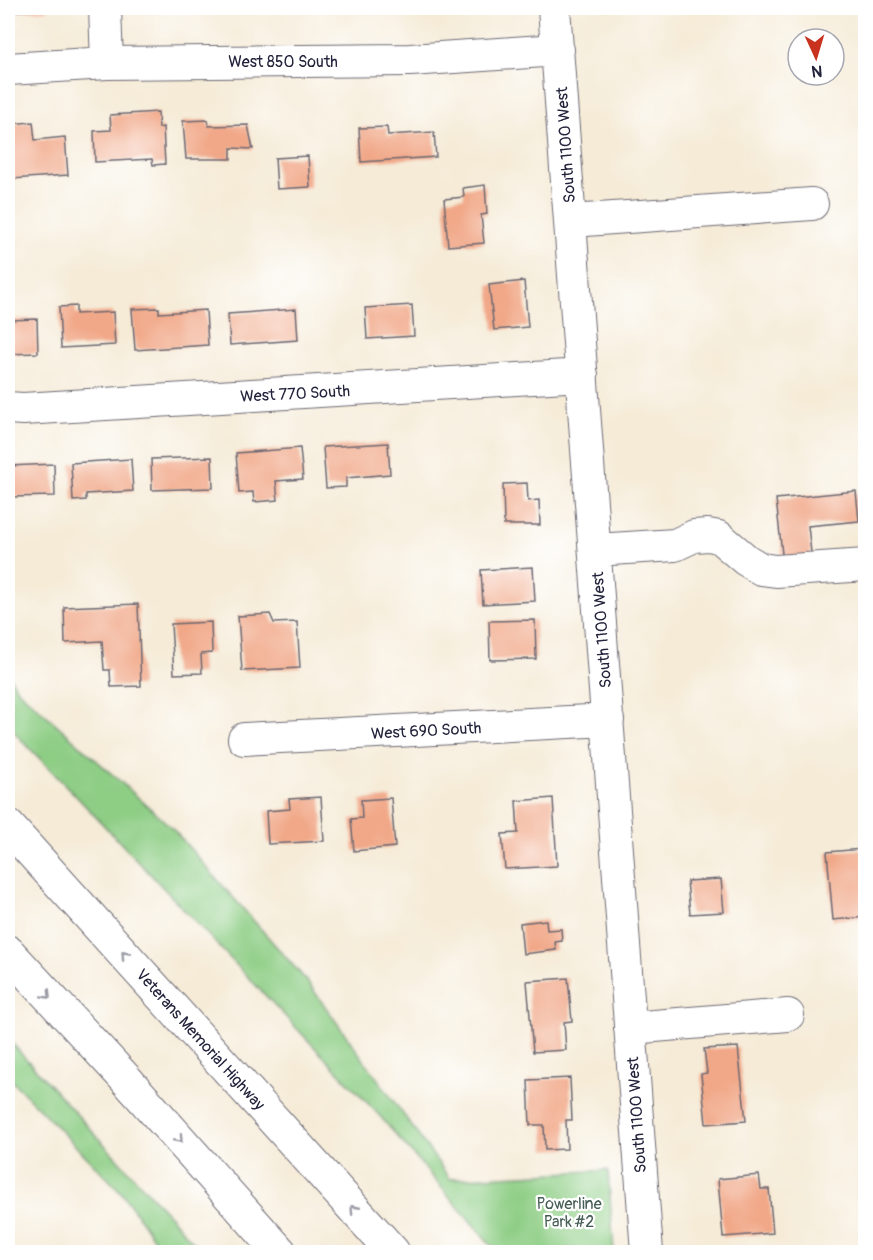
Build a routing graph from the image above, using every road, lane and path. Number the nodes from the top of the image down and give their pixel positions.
1 (105, 8) edge
2 (554, 8) edge
3 (558, 50) junction
4 (107, 63) junction
5 (8, 69) edge
6 (812, 204) dead end
7 (571, 221) junction
8 (582, 375) junction
9 (8, 408) edge
10 (595, 550) junction
11 (866, 565) edge
12 (608, 720) junction
13 (244, 739) dead end
14 (8, 826) edge
15 (8, 952) edge
16 (789, 1015) dead end
17 (630, 1028) junction
18 (280, 1252) edge
19 (393, 1252) edge
20 (647, 1252) edge

1 - 4 street
2 - 3 street, South 1100 West
3 - 4 street, West 850 South
3 - 7 street, South 1100 West
4 - 5 street, West 850 South
6 - 7 street
7 - 8 street, South 1100 West
8 - 9 street, West 770 South
8 - 10 street, South 1100 West
10 - 11 street
10 - 12 street, South 1100 West
12 - 13 street, West 690 South
12 - 17 street, South 1100 West
19 -> 14 highway, Veterans Memorial Highway
15 -> 18 highway
16 - 17 street
17 - 20 street, South 1100 West

